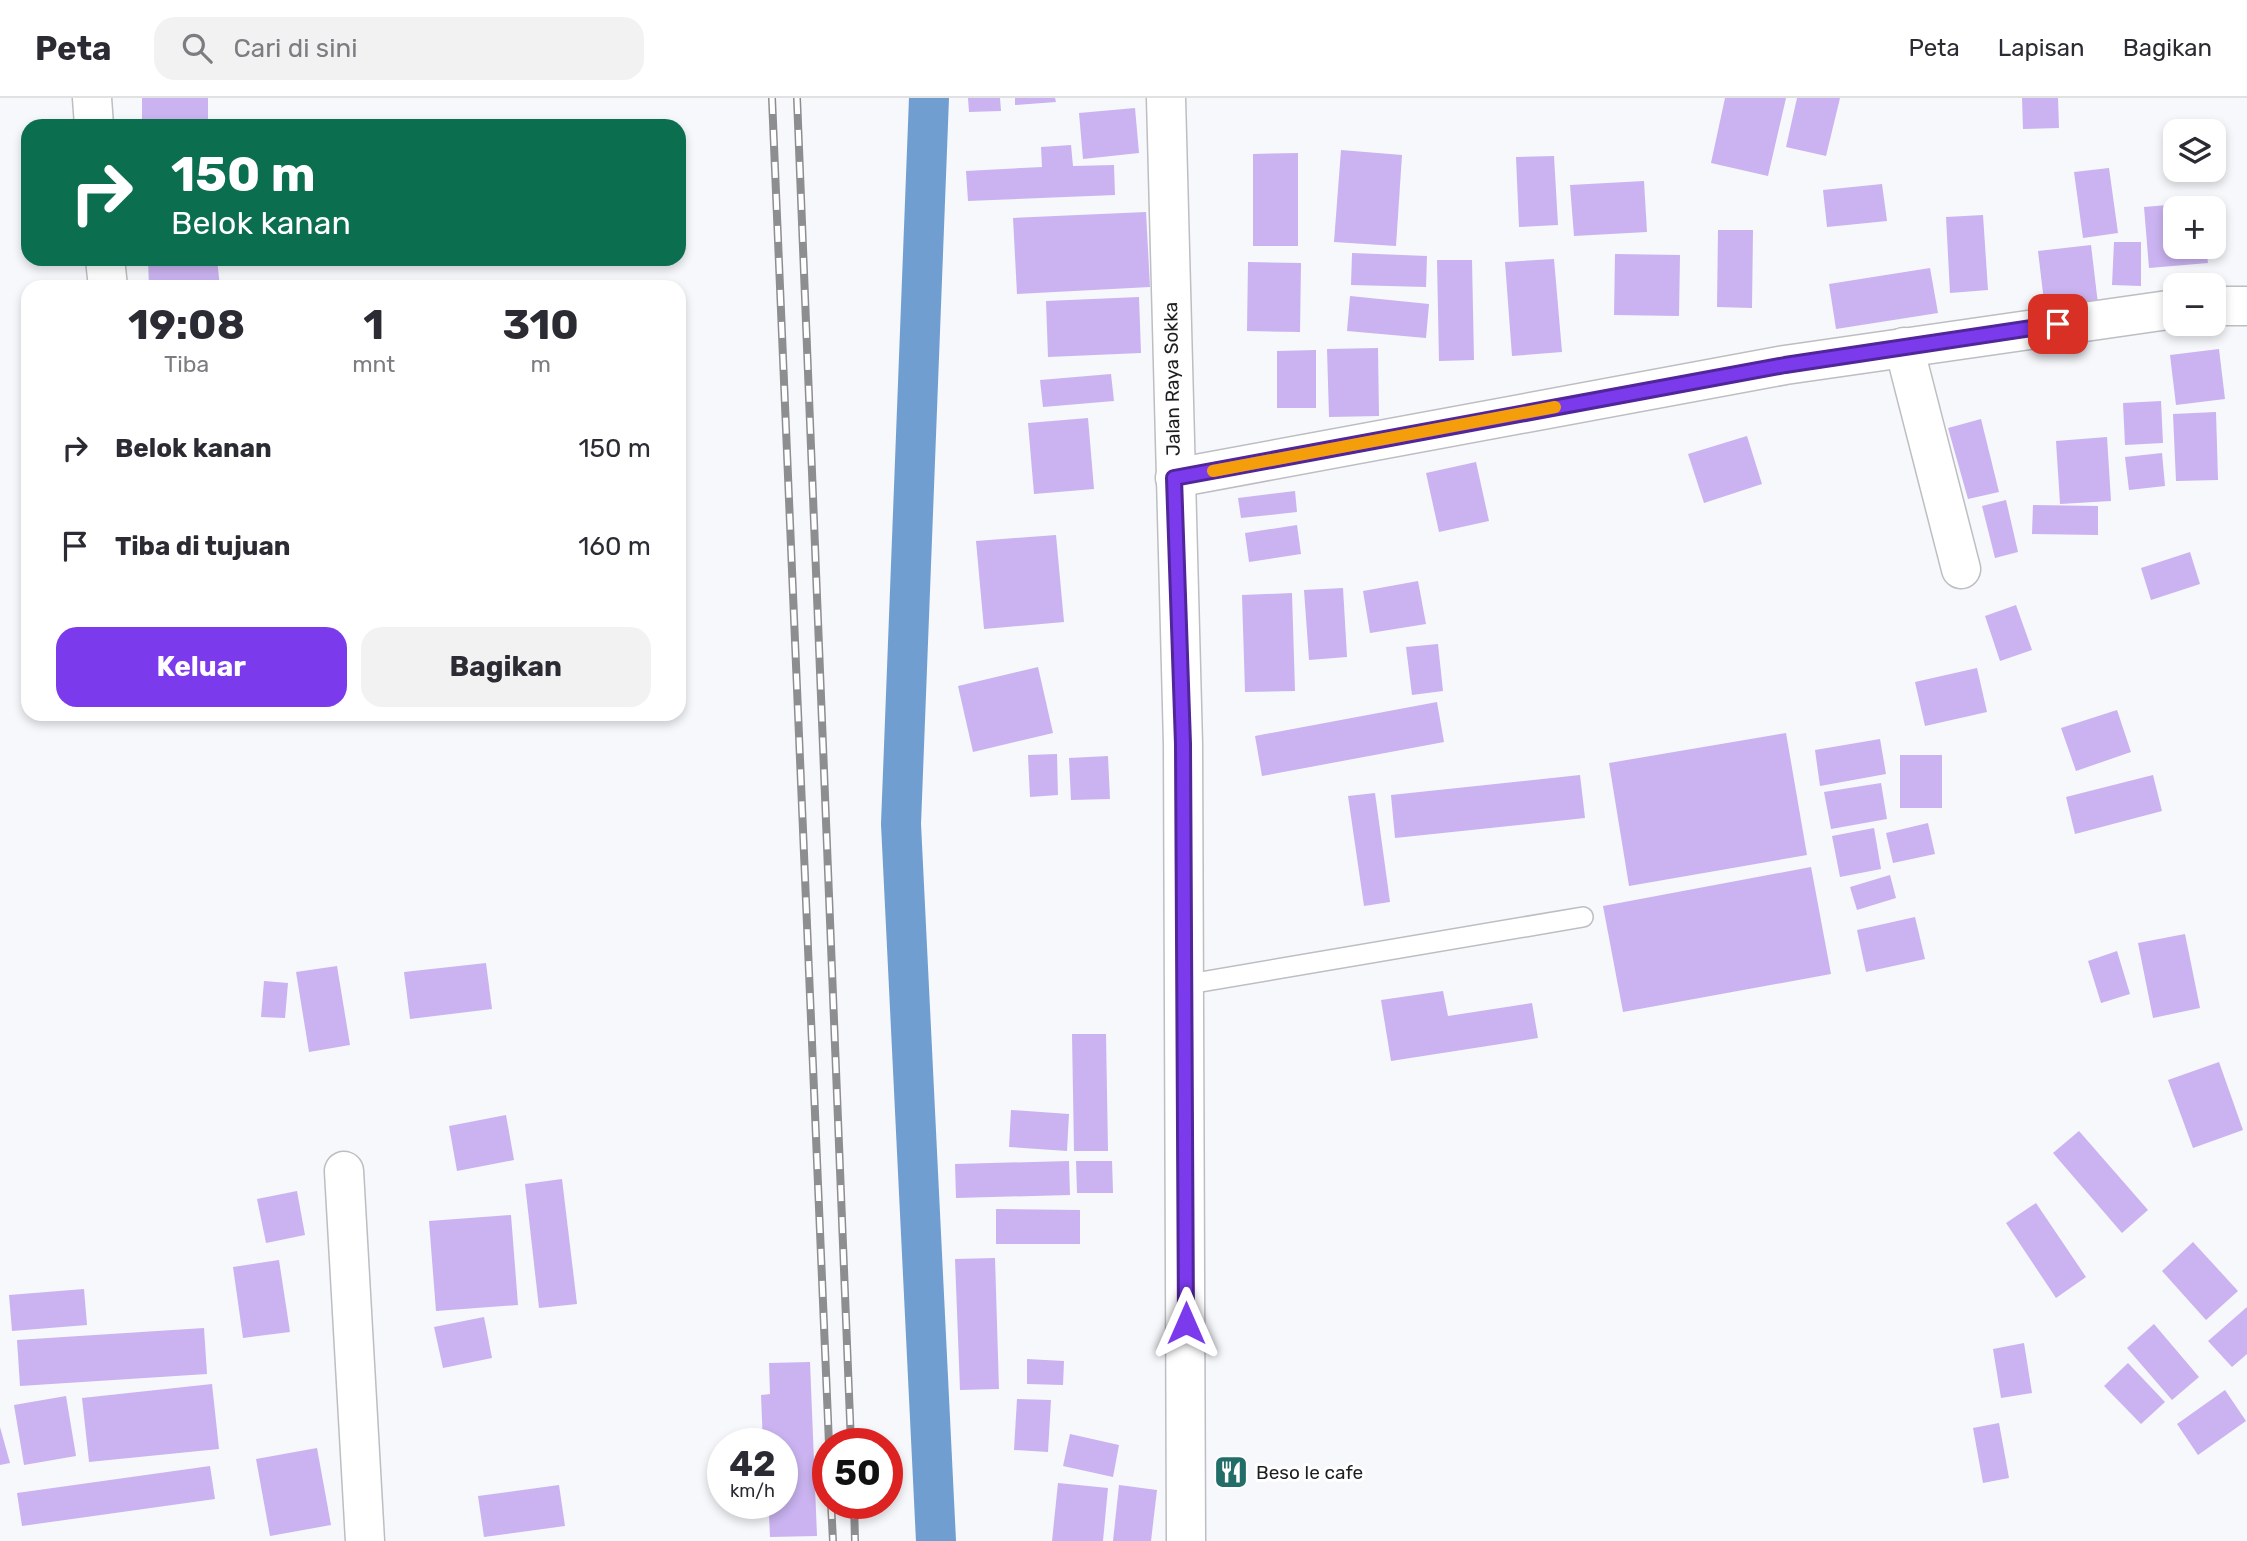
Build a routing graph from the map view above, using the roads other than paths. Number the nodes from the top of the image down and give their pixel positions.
1 (92, 98) edge
2 (1166, 98) edge
3 (94, 119) edge
4 (2226, 306) edge
5 (2247, 306) edge
6 (2163, 311) edge
7 (1904, 347) junction
8 (1174, 478) junction
9 (1961, 569) dead end
10 (1583, 916) dead end
11 (1183, 985) junction
12 (344, 1171) dead end
13 (365, 1541) edge
14 (1186, 1541) edge

1 - 3 street
2 - 8 street, Jalan Raya Sokka
4 - 5 street
6 - 7 street
7 - 8 street
7 - 9 street
8 - 11 street, Jalan Raya Sokka
10 - 11 lane
11 - 14 street, Jalan Raya Sokka
12 - 13 street

